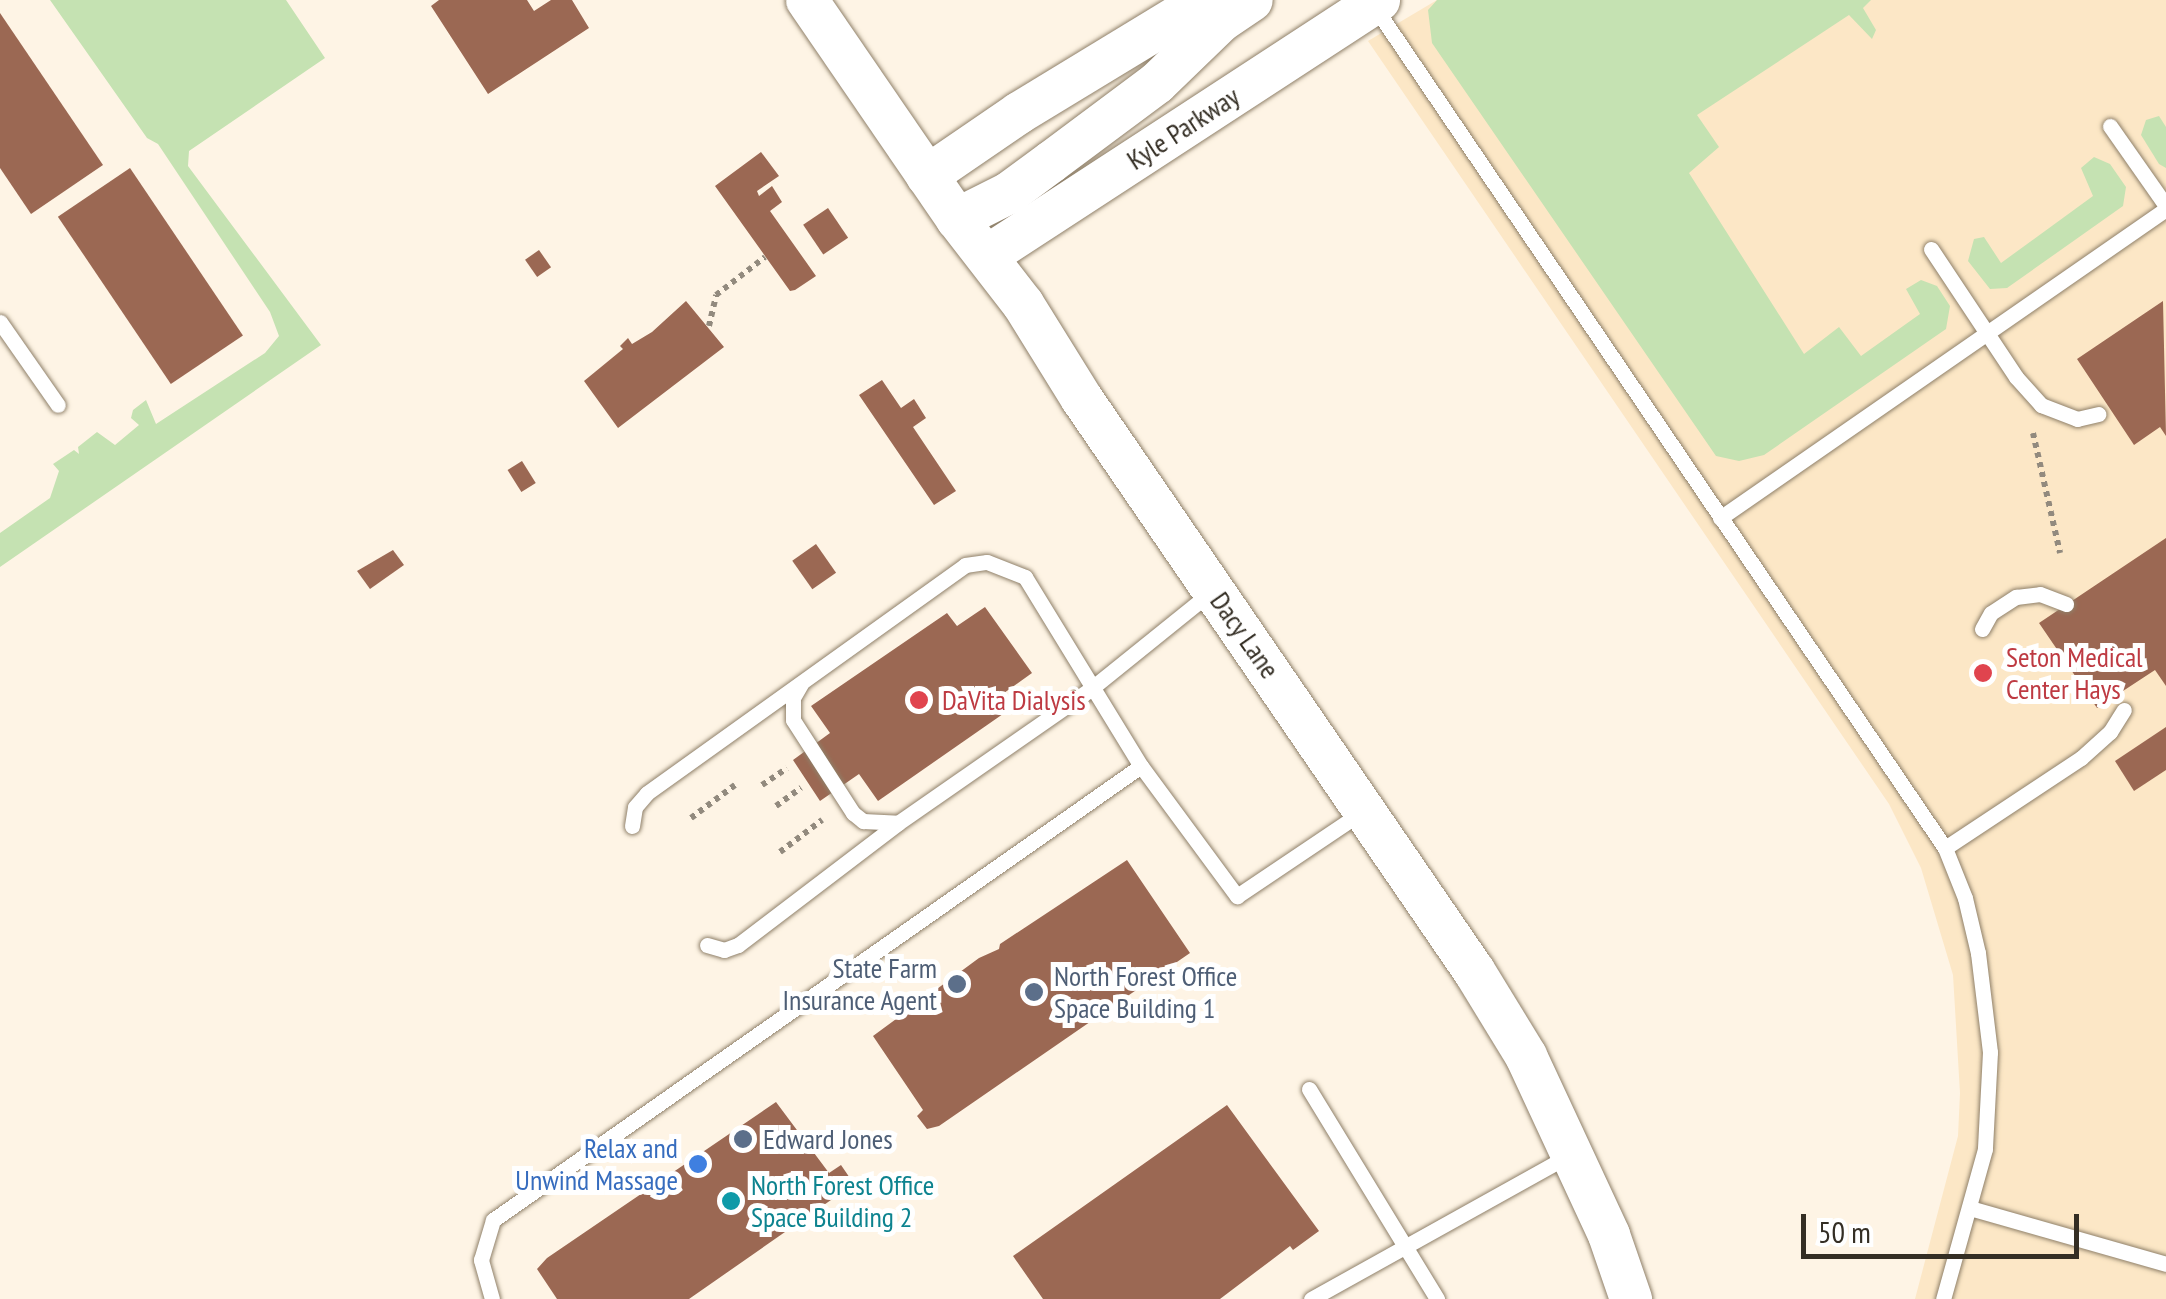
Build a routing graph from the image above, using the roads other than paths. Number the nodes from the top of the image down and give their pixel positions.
1 (807, 0) edge
2 (1205, 0) edge
3 (1252, 0) edge
4 (1374, 2) edge
5 (2110, 126) dead end
6 (927, 176) junction
7 (2166, 208) edge
8 (957, 219) junction
9 (1931, 248) dead end
10 (987, 256) junction
11 (0, 322) edge
12 (1989, 331) junction
13 (58, 405) dead end
14 (2098, 414) dead end
15 (1720, 518) junction
16 (1214, 590) junction
17 (2066, 604) dead end
18 (1982, 630) dead end
19 (803, 681) junction
20 (1092, 688) junction
21 (2124, 710) dead end
22 (1141, 766) junction
23 (1366, 810) junction
24 (898, 822) junction
25 (632, 826) dead end
26 (1945, 848) junction
27 (707, 944) dead end
28 (1310, 1089) dead end
29 (1571, 1154) junction
30 (1970, 1208) junction
31 (1404, 1244) junction
32 (2166, 1264) edge
33 (492, 1299) edge
34 (1311, 1299) edge
35 (1437, 1299) edge
36 (1631, 1299) edge
37 (1943, 1299) edge

1 - 6 street, Dacy Lane
2 - 6 street
3 - 8 street, Kyle Parkway
4 - 10 street, Kyle Parkway
4 - 15 lane
5 - 7 lane
6 - 8 street, Dacy Lane
7 - 12 lane
8 - 10 street, Dacy Lane
9 - 12 lane
10 - 16 street, Dacy Lane
11 - 13 lane
12 - 14 lane
12 - 15 lane
15 - 26 lane
16 - 20 lane
16 - 23 street, Dacy Lane
17 - 18 lane
19 - 20 lane
19 - 24 lane
19 - 25 lane
20 - 22 lane
20 - 24 lane
21 - 26 lane
22 - 23 lane
22 - 33 lane
23 - 29 street, Dacy Lane
24 - 27 lane
26 - 30 lane
28 - 31 lane
29 - 31 lane
29 - 36 street, Dacy Lane
30 - 32 lane
30 - 37 lane
31 - 34 lane
31 - 35 lane

